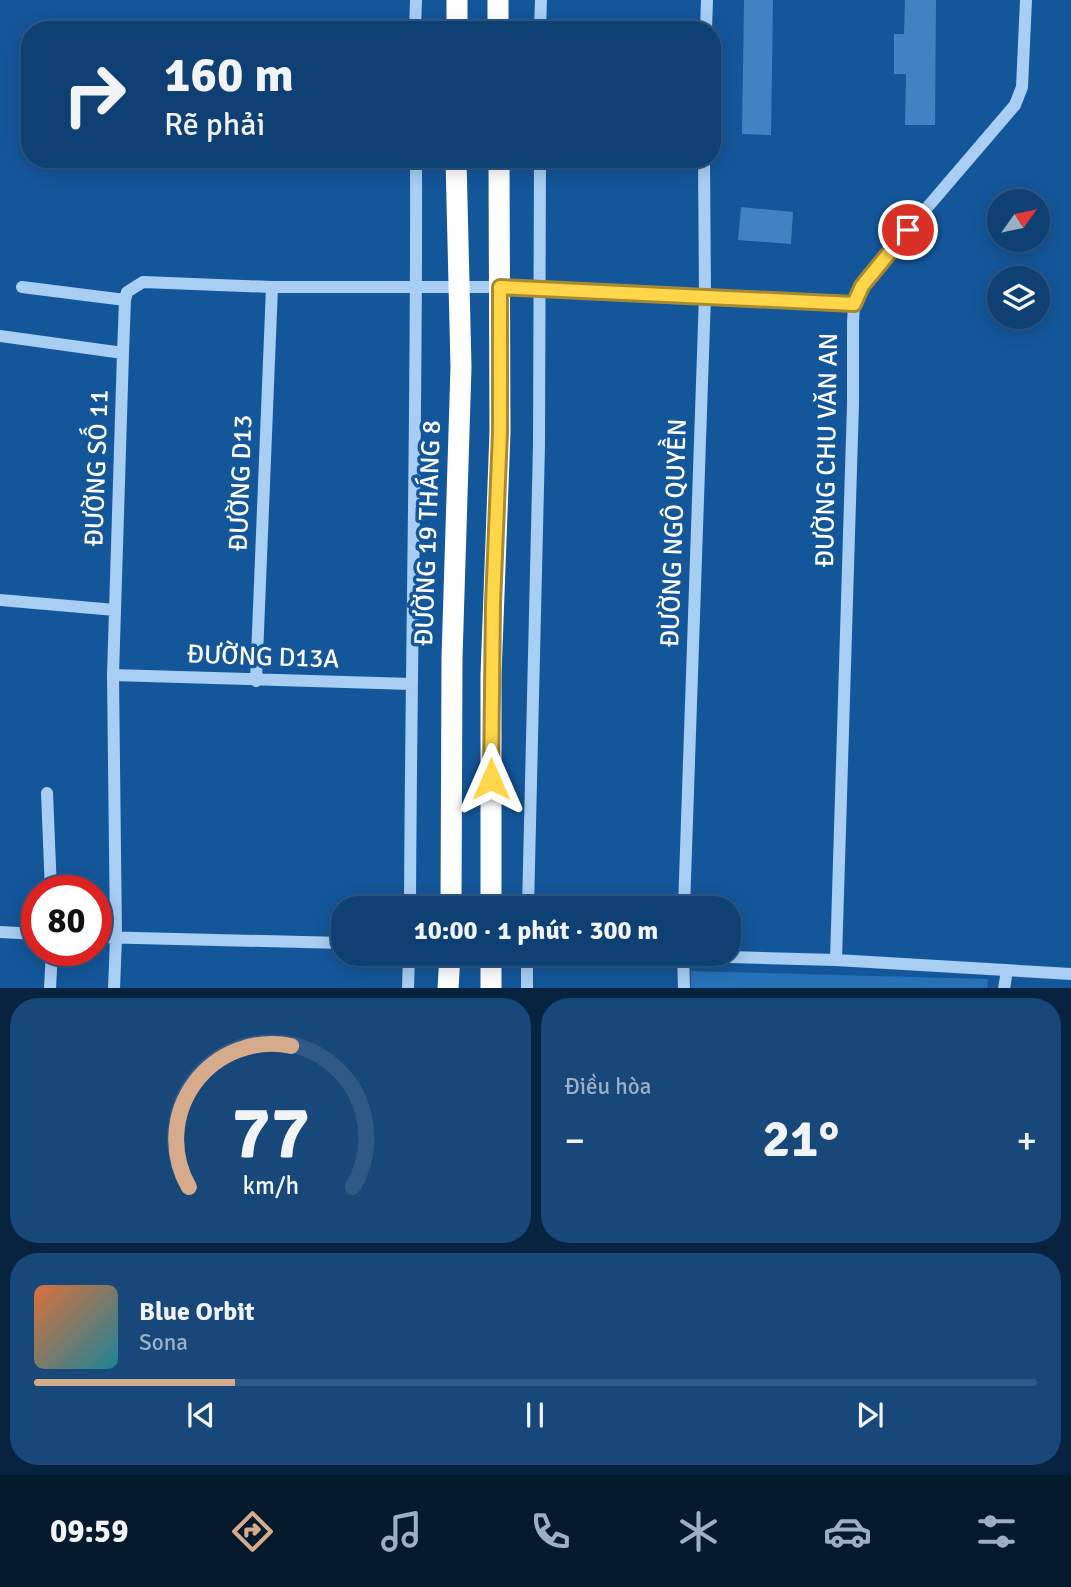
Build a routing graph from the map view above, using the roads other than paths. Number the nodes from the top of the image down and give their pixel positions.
1 (416, 0) edge
2 (457, 0) edge
3 (498, 0) edge
4 (541, 0) edge
5 (706, 0) edge
6 (1026, 0) edge
7 (415, 21) edge
8 (457, 21) edge
9 (498, 21) edge
10 (540, 21) edge
11 (706, 21) edge
12 (416, 168) edge
13 (456, 168) edge
14 (499, 168) edge
15 (540, 168) edge
16 (704, 168) edge
17 (416, 286) junction
18 (460, 286) junction
19 (22, 287) dead end
20 (272, 287) junction
21 (500, 287) junction
22 (541, 290) junction
23 (705, 295) junction
24 (125, 300) junction
25 (854, 304) junction
26 (0, 336) edge
27 (123, 353) junction
28 (0, 600) edge
29 (115, 610) junction
30 (113, 675) junction
31 (256, 681) junction
32 (411, 684) junction
33 (47, 793) dead end
34 (50, 875) edge
35 (410, 896) edge
36 (450, 896) edge
37 (491, 896) edge
38 (528, 896) edge
39 (684, 896) edge
40 (0, 932) edge
41 (21, 933) edge
42 (112, 937) edge
43 (116, 937) junction
44 (331, 943) edge
45 (741, 956) edge
46 (836, 960) junction
47 (51, 966) edge
48 (409, 966) edge
49 (450, 966) edge
50 (491, 966) edge
51 (527, 966) edge
52 (683, 966) edge
53 (1007, 970) junction
54 (1071, 974) edge
55 (50, 988) edge
56 (114, 988) edge
57 (408, 988) edge
58 (449, 988) edge
59 (491, 988) edge
60 (527, 988) edge
61 (684, 988) edge
62 (1004, 988) edge

1 - 7 street
2 - 8 highway
3 - 9 highway
4 - 10 street
5 - 11 street
6 - 25 street, ĐƯỜNG CHU VĂN AN
12 - 17 street, ĐƯỜNG 19 THÁNG 8
13 - 18 highway, ĐƯỜNG 19 THÁNG 8
14 - 21 highway
15 - 22 street
16 - 23 street, ĐƯỜNG NGÔ QUYỀN
17 - 18 street
17 - 20 street
17 - 32 street, ĐƯỜNG 19 THÁNG 8
18 - 21 street
18 - 36 highway, ĐƯỜNG 19 THÁNG 8
19 - 24 street
20 - 24 street
20 - 31 street, ĐƯỜNG D13
21 - 22 street
21 - 37 highway
22 - 23 street
22 - 38 street
23 - 25 street
23 - 39 street, ĐƯỜNG NGÔ QUYỀN
24 - 27 street, ĐƯỜNG SỐ 11
25 - 46 street, ĐƯỜNG CHU VĂN AN
26 - 27 street
27 - 29 street, ĐƯỜNG SỐ 11
28 - 29 street
29 - 30 street, ĐƯỜNG SỐ 11
30 - 31 street, ĐƯỜNG D13A
30 - 43 street, ĐƯỜNG SỐ 11
31 - 32 street, ĐƯỜNG D13A
32 - 35 street, ĐƯỜNG 19 THÁNG 8
33 - 34 street
40 - 41 street
42 - 43 street
43 - 44 street
43 - 56 street, ĐƯỜNG SỐ 11
45 - 46 street
46 - 53 street
47 - 55 street
48 - 57 street
49 - 58 highway
50 - 59 highway
51 - 60 street
52 - 61 street
53 - 54 street
53 - 62 street

